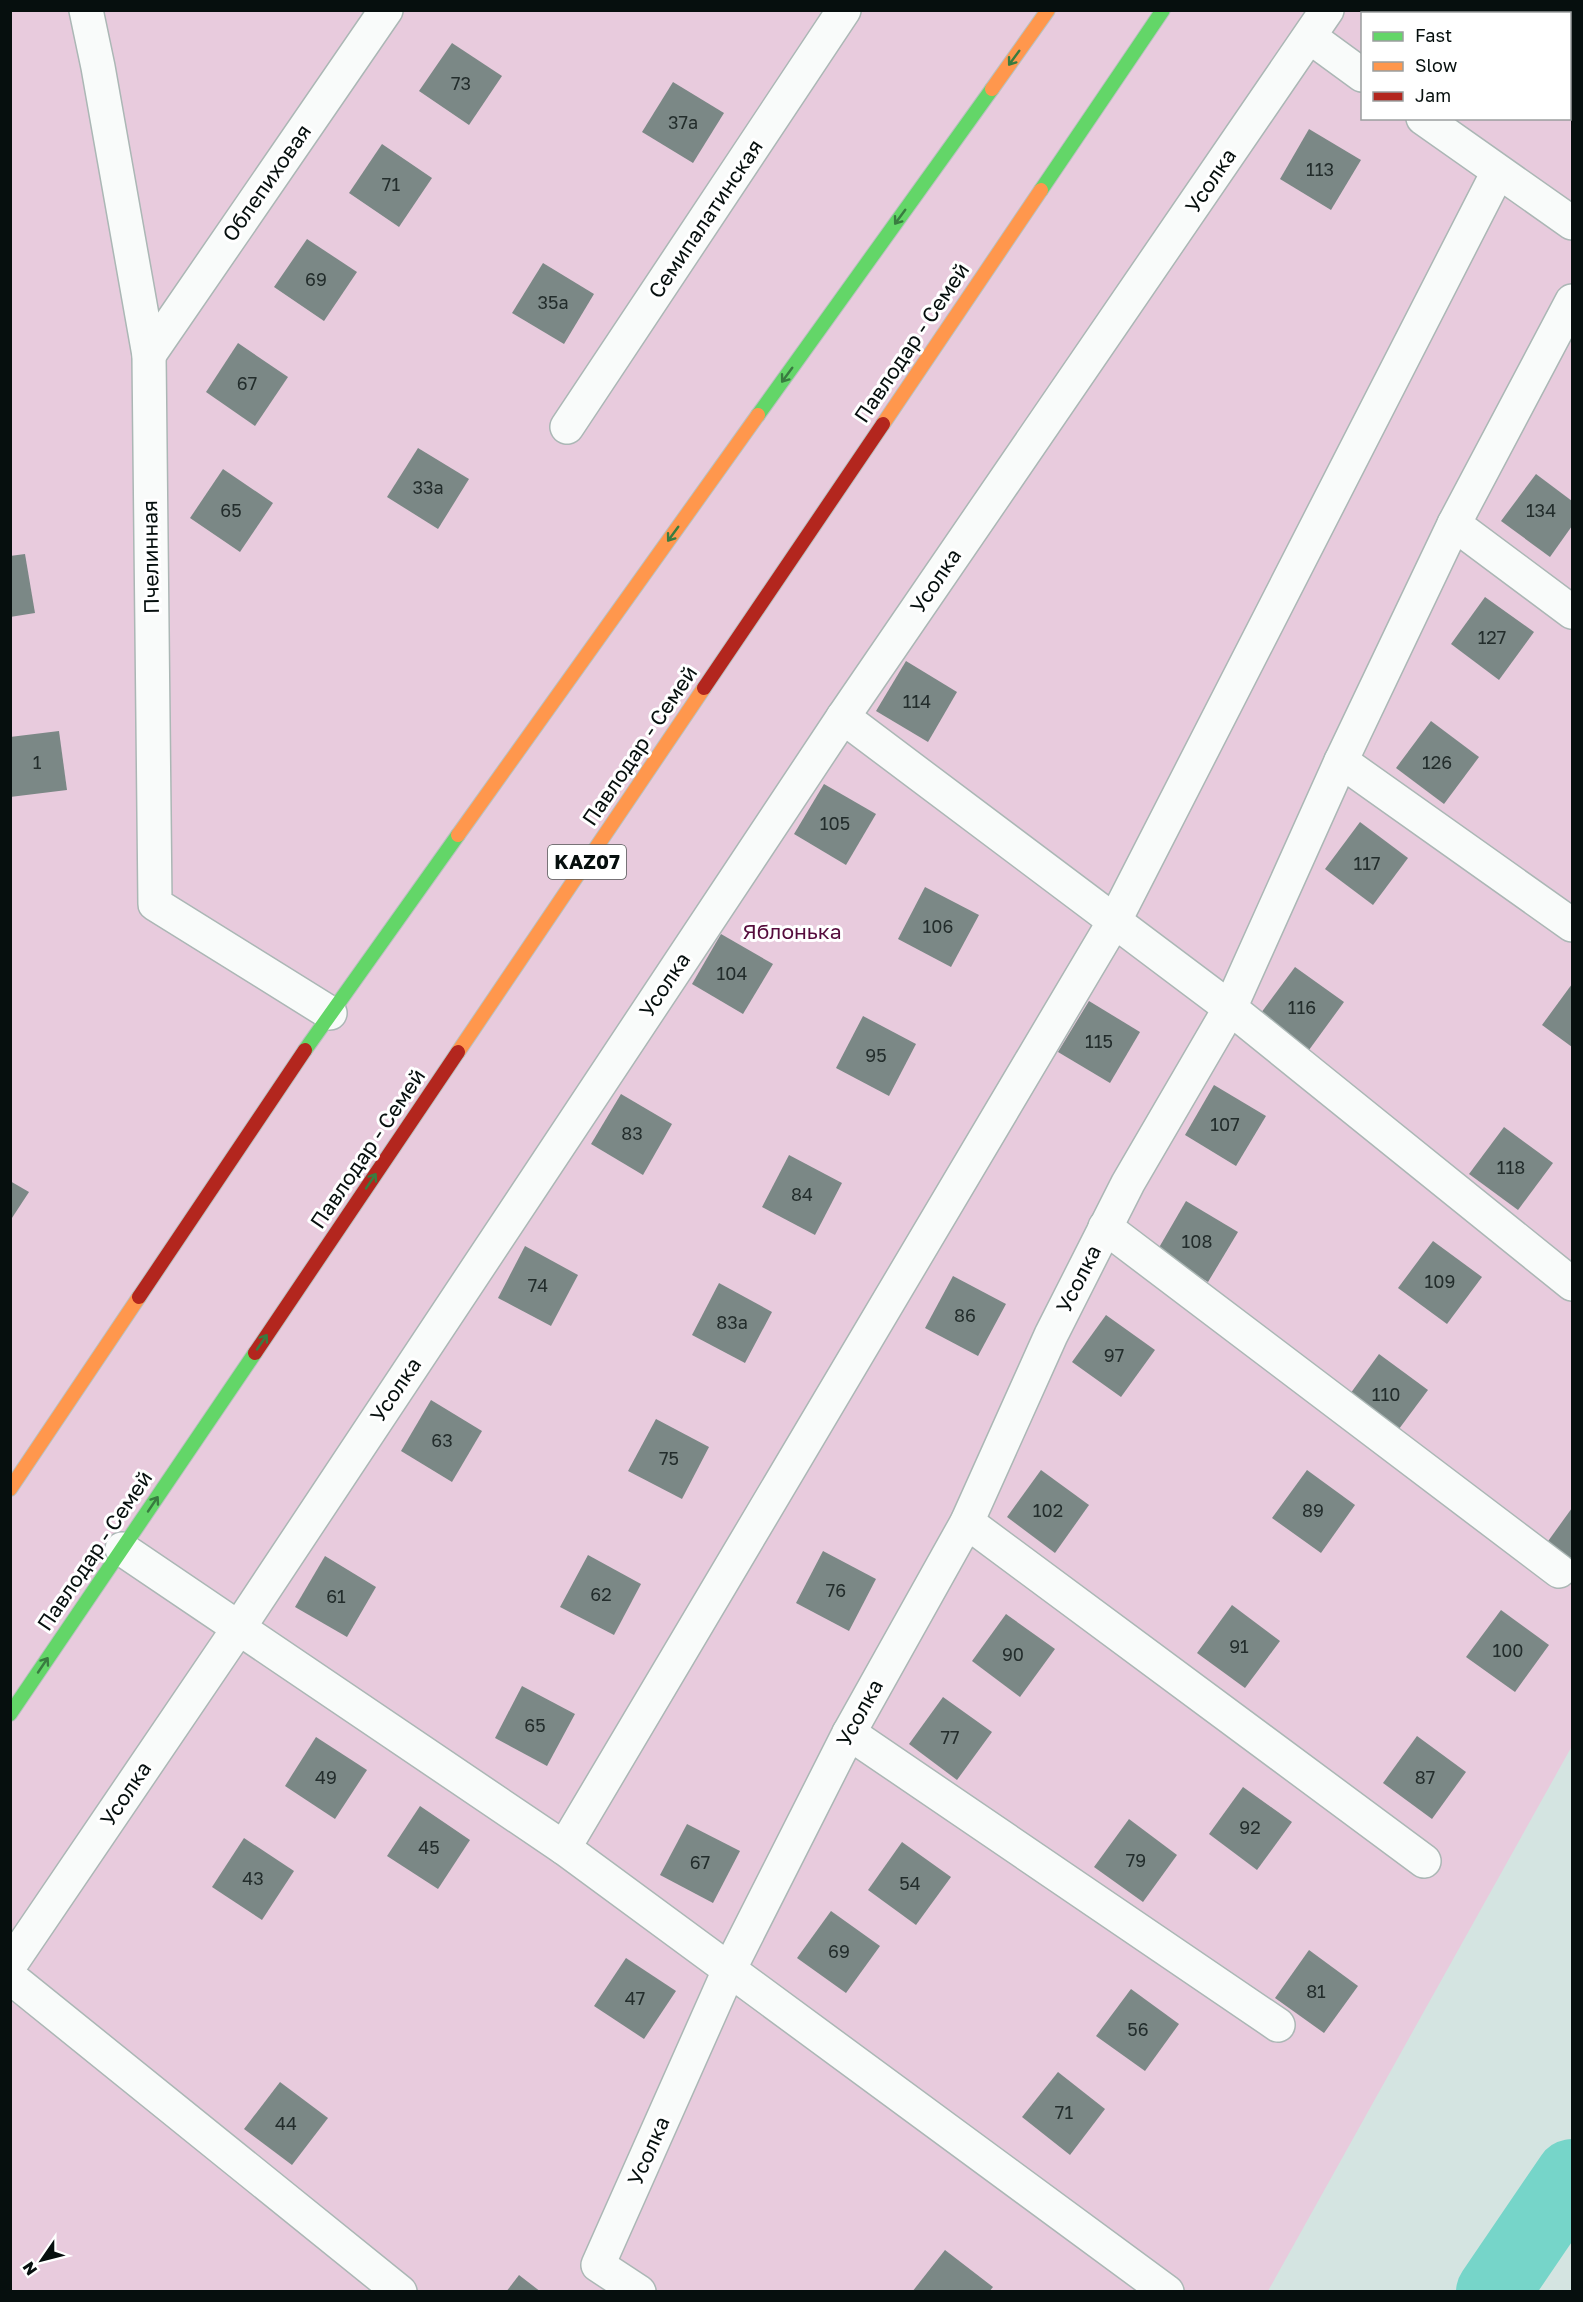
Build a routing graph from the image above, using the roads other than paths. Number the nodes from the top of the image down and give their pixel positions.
1 (86, 10) edge
2 (386, 10) edge
3 (844, 10) edge
4 (1048, 10) edge
5 (1163, 10) edge
6 (1327, 10) edge
7 (1310, 37) junction
8 (1361, 74) edge
9 (1427, 120) edge
10 (1498, 172) junction
11 (1572, 224) edge
12 (1572, 301) edge
13 (149, 355) junction
14 (567, 427) dead end
15 (1454, 524) junction
16 (1572, 612) edge
17 (843, 717) junction
18 (1341, 761) junction
19 (1115, 920) junction
20 (1572, 926) edge
21 (1230, 1008) junction
22 (330, 1013) junction
23 (1106, 1227) junction
24 (1572, 1284) edge
25 (10, 1489) edge
26 (967, 1522) junction
27 (122, 1549) junction
28 (1559, 1571) dead end
29 (238, 1629) junction
30 (10, 1714) edge
31 (849, 1733) junction
32 (564, 1848) junction
33 (1424, 1861) dead end
34 (10, 1965) edge
35 (730, 1968) junction
36 (10, 1977) edge
37 (1278, 2025) dead end
38 (400, 2292) edge
39 (639, 2292) edge
40 (1167, 2292) edge

1 - 13 street, Пчелинная
2 - 13 street, Облепиховая
3 - 14 street, Семипалатинская
4 -> 22 highway
27 -> 5 highway, Павлодар - Семей / KAZ07
6 - 7 street, Усолка
7 - 8 street
7 - 17 street, Усолка
9 - 10 street
10 - 11 street
10 - 19 street
12 - 15 street, Усолка
13 - 22 street, Пчелинная
15 - 16 street
15 - 18 street, Усолка
17 - 19 street
17 - 29 street, Усолка
18 - 20 street
18 - 21 street, Усолка
19 - 21 street
19 - 32 street
21 - 23 street, Усолка
21 - 24 street
22 - 25 highway
23 - 26 street, Усолка
23 - 28 street
26 - 31 street, Усолка
26 - 33 street
27 - 29 street
30 -> 27 highway, Павлодар - Семей / KAZ07
29 - 32 street
29 - 34 street, Усолка
31 - 35 street, Усолка
31 - 37 street
32 - 35 street
35 - 39 street, Усолка
35 - 40 street
36 - 38 street

